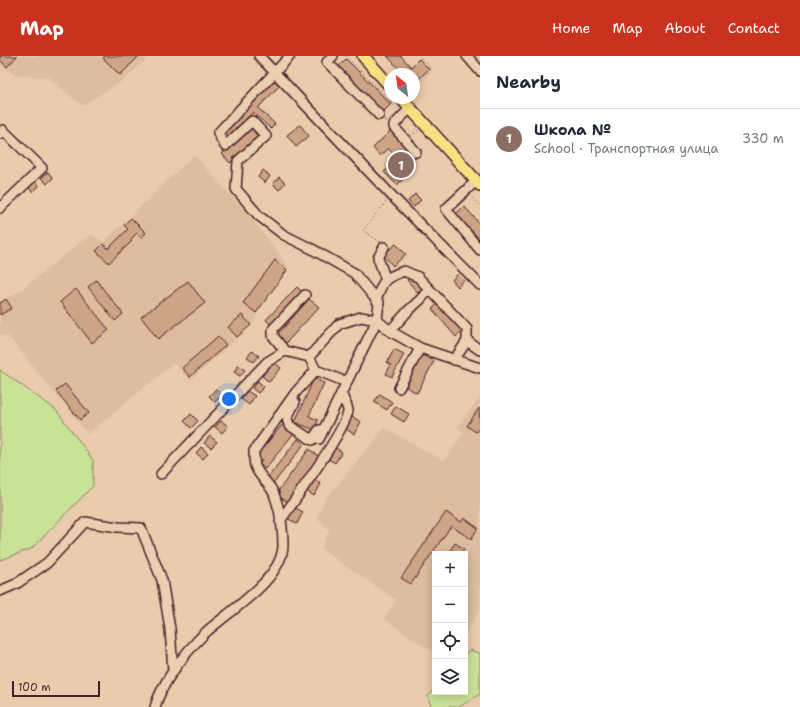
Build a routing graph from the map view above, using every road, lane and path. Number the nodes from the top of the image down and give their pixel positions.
1 (259, 56) edge
2 (290, 56) edge
3 (363, 56) edge
4 (419, 56) edge
5 (467, 56) edge
6 (327, 58) edge
7 (480, 71) edge
8 (274, 73) junction
9 (384, 79) edge
10 (420, 82) edge
11 (406, 104) edge
12 (410, 108) junction
13 (379, 115) joint
14 (391, 116) dead end
15 (421, 128) dead end
16 (0, 134) edge
17 (406, 141) junction
18 (416, 152) dead end
19 (478, 183) edge
20 (466, 190) junction
21 (392, 196) junction
22 (480, 206) edge
23 (0, 208) edge
24 (384, 247) joint
25 (480, 250) edge
26 (386, 280) junction
27 (480, 285) edge
28 (429, 289) junction
29 (306, 295) dead end
30 (376, 300) junction
31 (377, 320) junction
32 (390, 331) junction
33 (467, 341) junction
34 (420, 348) junction
35 (480, 350) edge
36 (286, 351) junction
37 (309, 357) junction
38 (454, 360) junction
39 (480, 368) edge
40 (316, 370) junction
41 (343, 381) junction
42 (304, 383) junction
43 (399, 388) dead end
44 (341, 393) junction
45 (319, 439) dead end
46 (161, 474) dead end
47 (280, 521) junction
48 (0, 591) edge
49 (173, 671) junction
50 (155, 707) edge

1 - 8 street
2 - 8 street
3 - 9 main road
4 - 10 path
5 - 7 street
6 - 13 street
8 - 21 street
8 - 30 street
11 - 12 main road
12 - 17 street
12 - 19 main road
13 - 14 path
15 - 17 path
16 - 23 street
17 - 18 street
19 - 20 street
20 - 22 path
20 - 25 street
21 - 24 path
21 - 27 street
24 - 26 street
26 - 28 street
26 - 30 street
28 - 32 street
28 - 33 street
29 - 36 street
30 - 31 street
31 - 32 street
31 - 37 street
31 - 41 street
32 - 34 street
33 - 35 street
33 - 38 street
34 - 38 street
34 - 43 street
36 - 37 street
36 - 46 street
37 - 40 street
38 - 39 street
40 - 41 street
40 - 42 street
41 - 42 street
41 - 44 street
42 - 47 street
44 - 45 street
44 - 47 street
47 - 49 street
48 - 49 street
49 - 50 street

